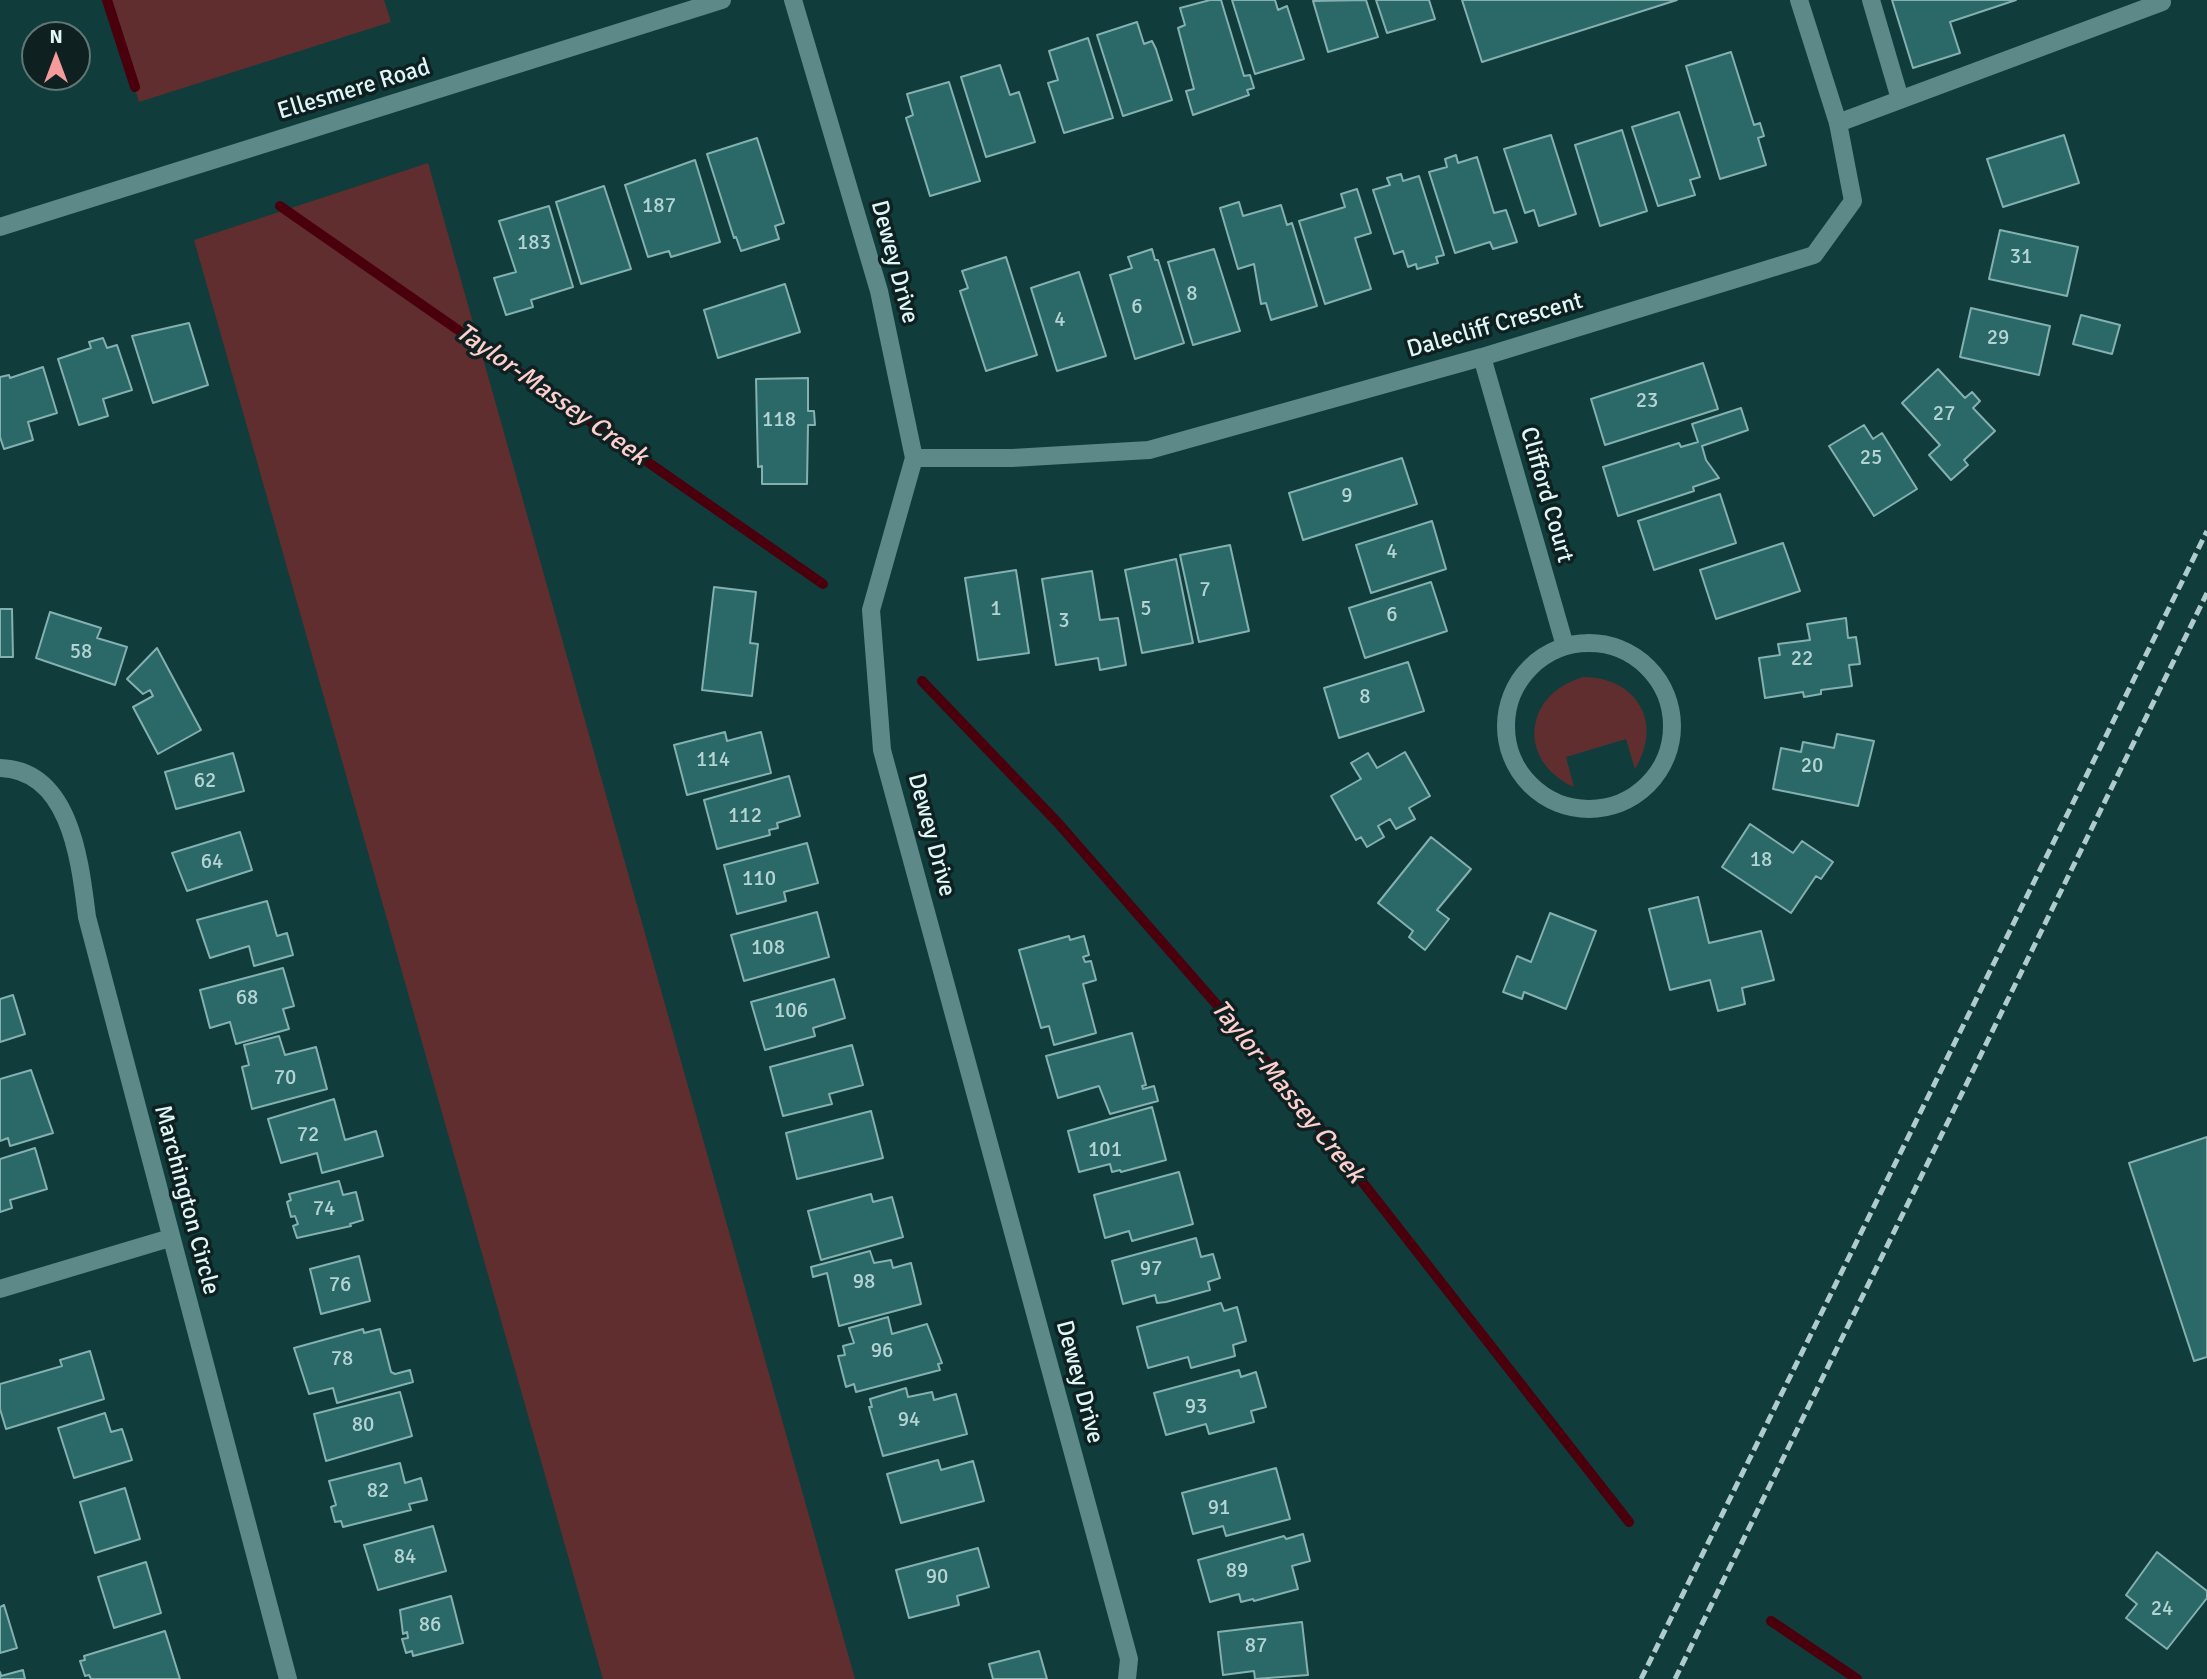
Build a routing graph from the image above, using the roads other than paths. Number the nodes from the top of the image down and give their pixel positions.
1 (722, 0) edge
2 (793, 0) edge
3 (1799, 0) edge
4 (1871, 0) edge
5 (2162, 2) dead end
6 (1900, 99) junction
7 (1838, 123) junction
8 (0, 227) edge
9 (1482, 357) junction
10 (914, 458) junction
11 (1564, 646) junction
12 (0, 768) edge
13 (170, 1238) junction
14 (0, 1289) edge
15 (288, 1679) edge
16 (1127, 1679) edge

1 - 8 street, Ellesmere Road
2 - 10 street, Dewey Drive
3 - 7 street, Dalecliff Crescent
4 - 6 street
5 - 6 street
6 - 7 street
7 - 9 street, Dalecliff Crescent
9 - 10 street, Dalecliff Crescent
9 - 11 street, Clifford Court
10 - 16 street, Dewey Drive
11 - 11 street
12 - 13 street, Marchington Circle
13 - 14 street
13 - 15 street, Marchington Circle

